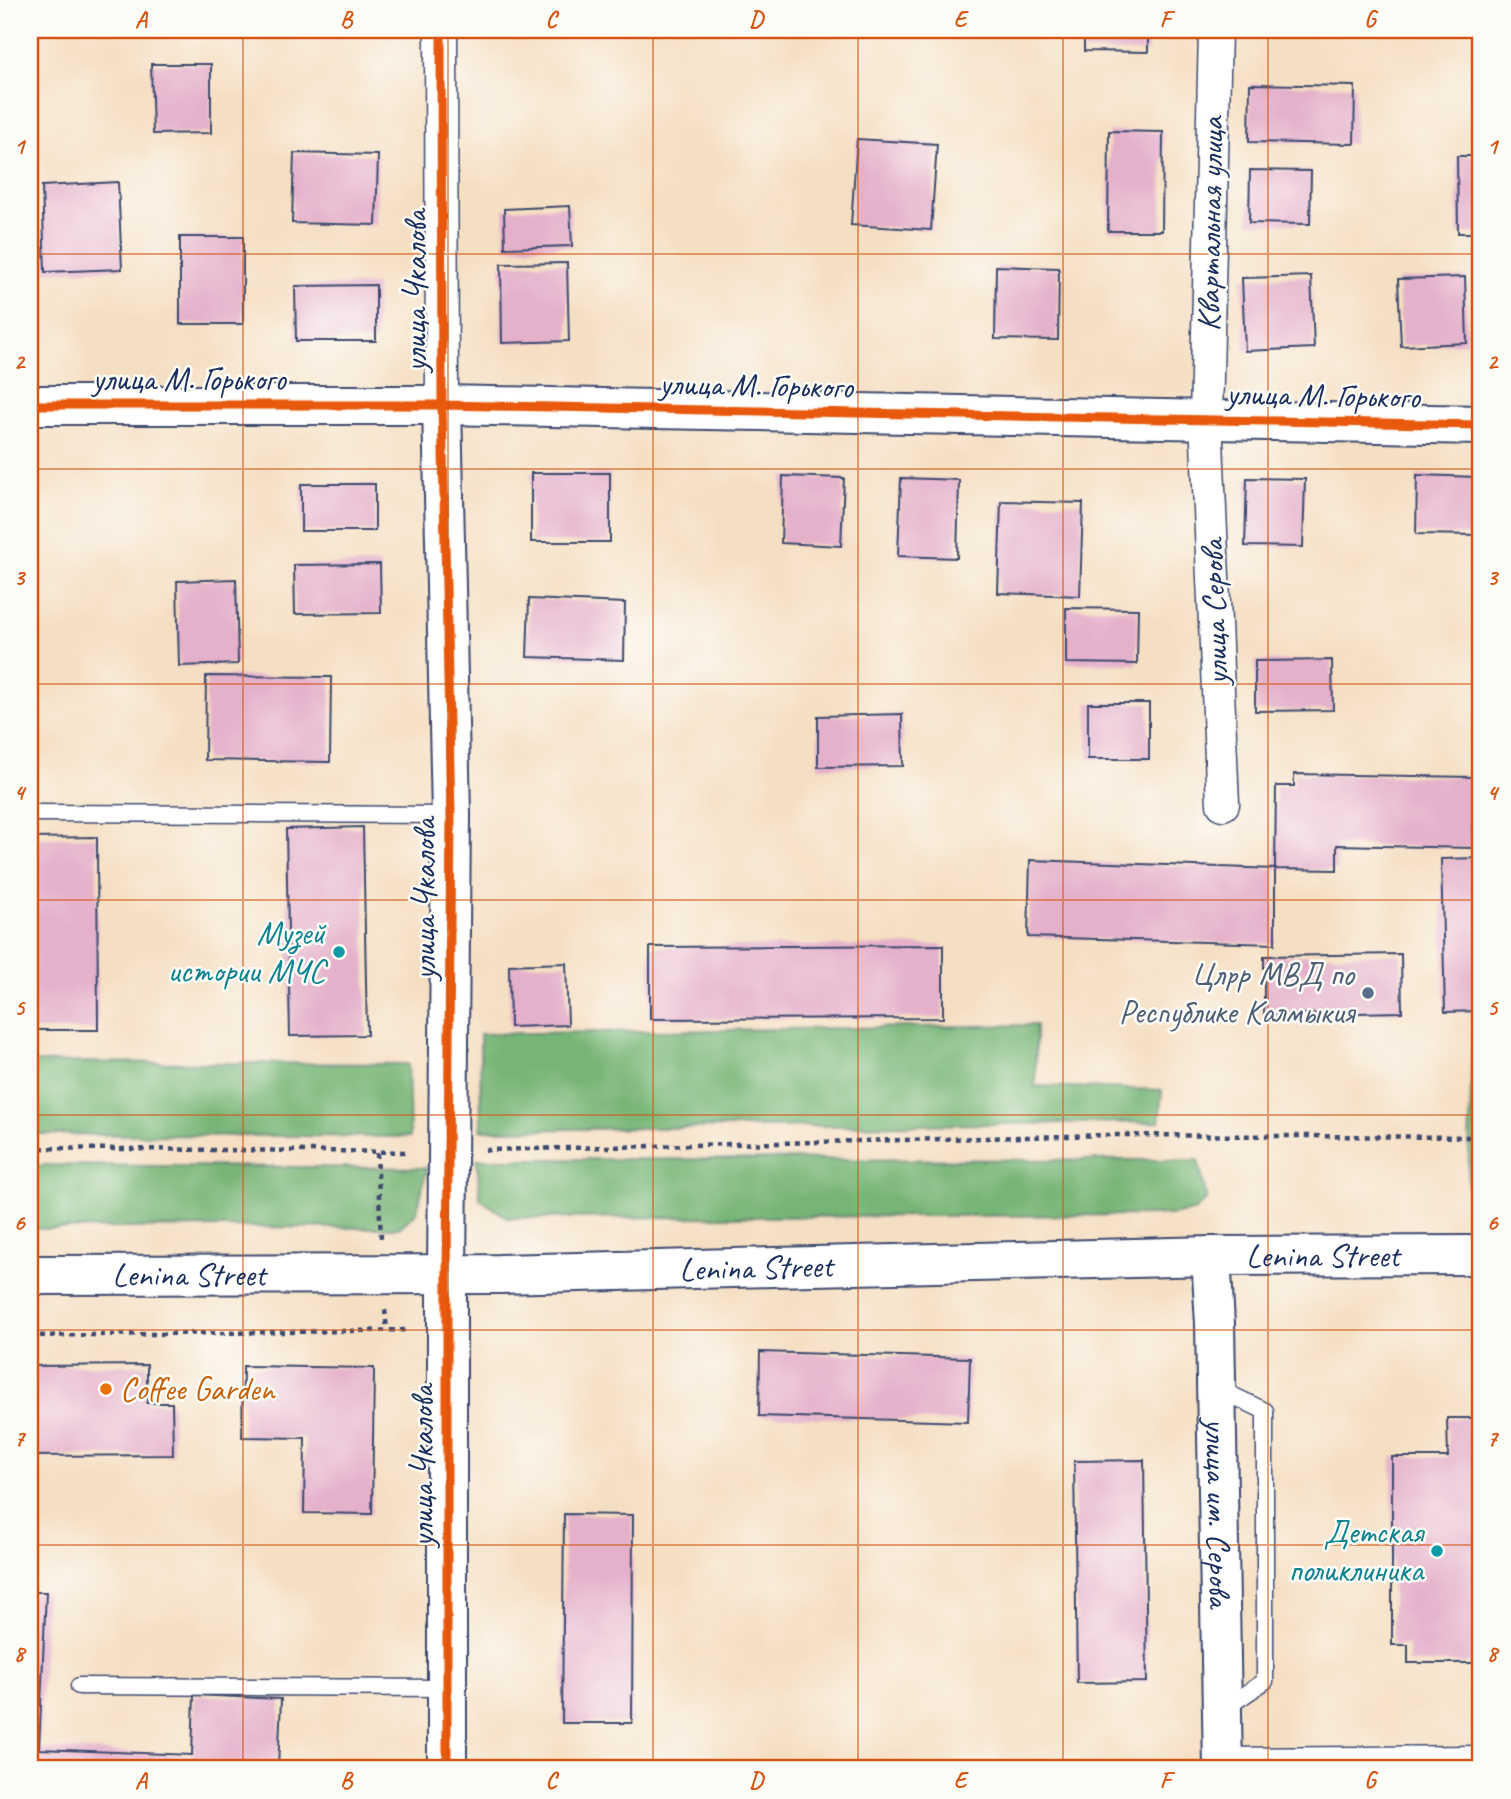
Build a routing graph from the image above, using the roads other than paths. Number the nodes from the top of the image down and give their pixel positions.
1 (441, 30) edge
2 (1214, 30) edge
3 (30, 405) edge
4 (442, 405) junction
5 (1206, 419) junction
6 (1481, 425) edge
7 (1223, 804) dead end
8 (30, 813) edge
9 (451, 815) junction
10 (1481, 1255) edge
11 (1210, 1256) junction
12 (447, 1274) junction
13 (30, 1275) edge
14 (79, 1686) dead end
15 (448, 1688) junction
16 (1481, 1754) edge
17 (1223, 1763) edge
18 (447, 1769) edge

1 - 4 street, улица Чкалова
2 - 5 street, Квартальная улица
3 - 4 street, улица М. Горького
4 - 5 street, улица М. Горького
4 - 9 street, улица Чкалова
5 - 6 street, улица М. Горького
5 - 7 street, улица Серова
8 - 9 lane
9 - 12 street, улица Чкалова
10 - 11 street, Lenina Street
11 - 12 street, Lenina Street
11 - 17 street, улица им. Серова
12 - 13 street, Lenina Street
12 - 15 street, улица Чкалова
14 - 15 lane
15 - 18 street, улица Чкалова
16 - 17 lane

